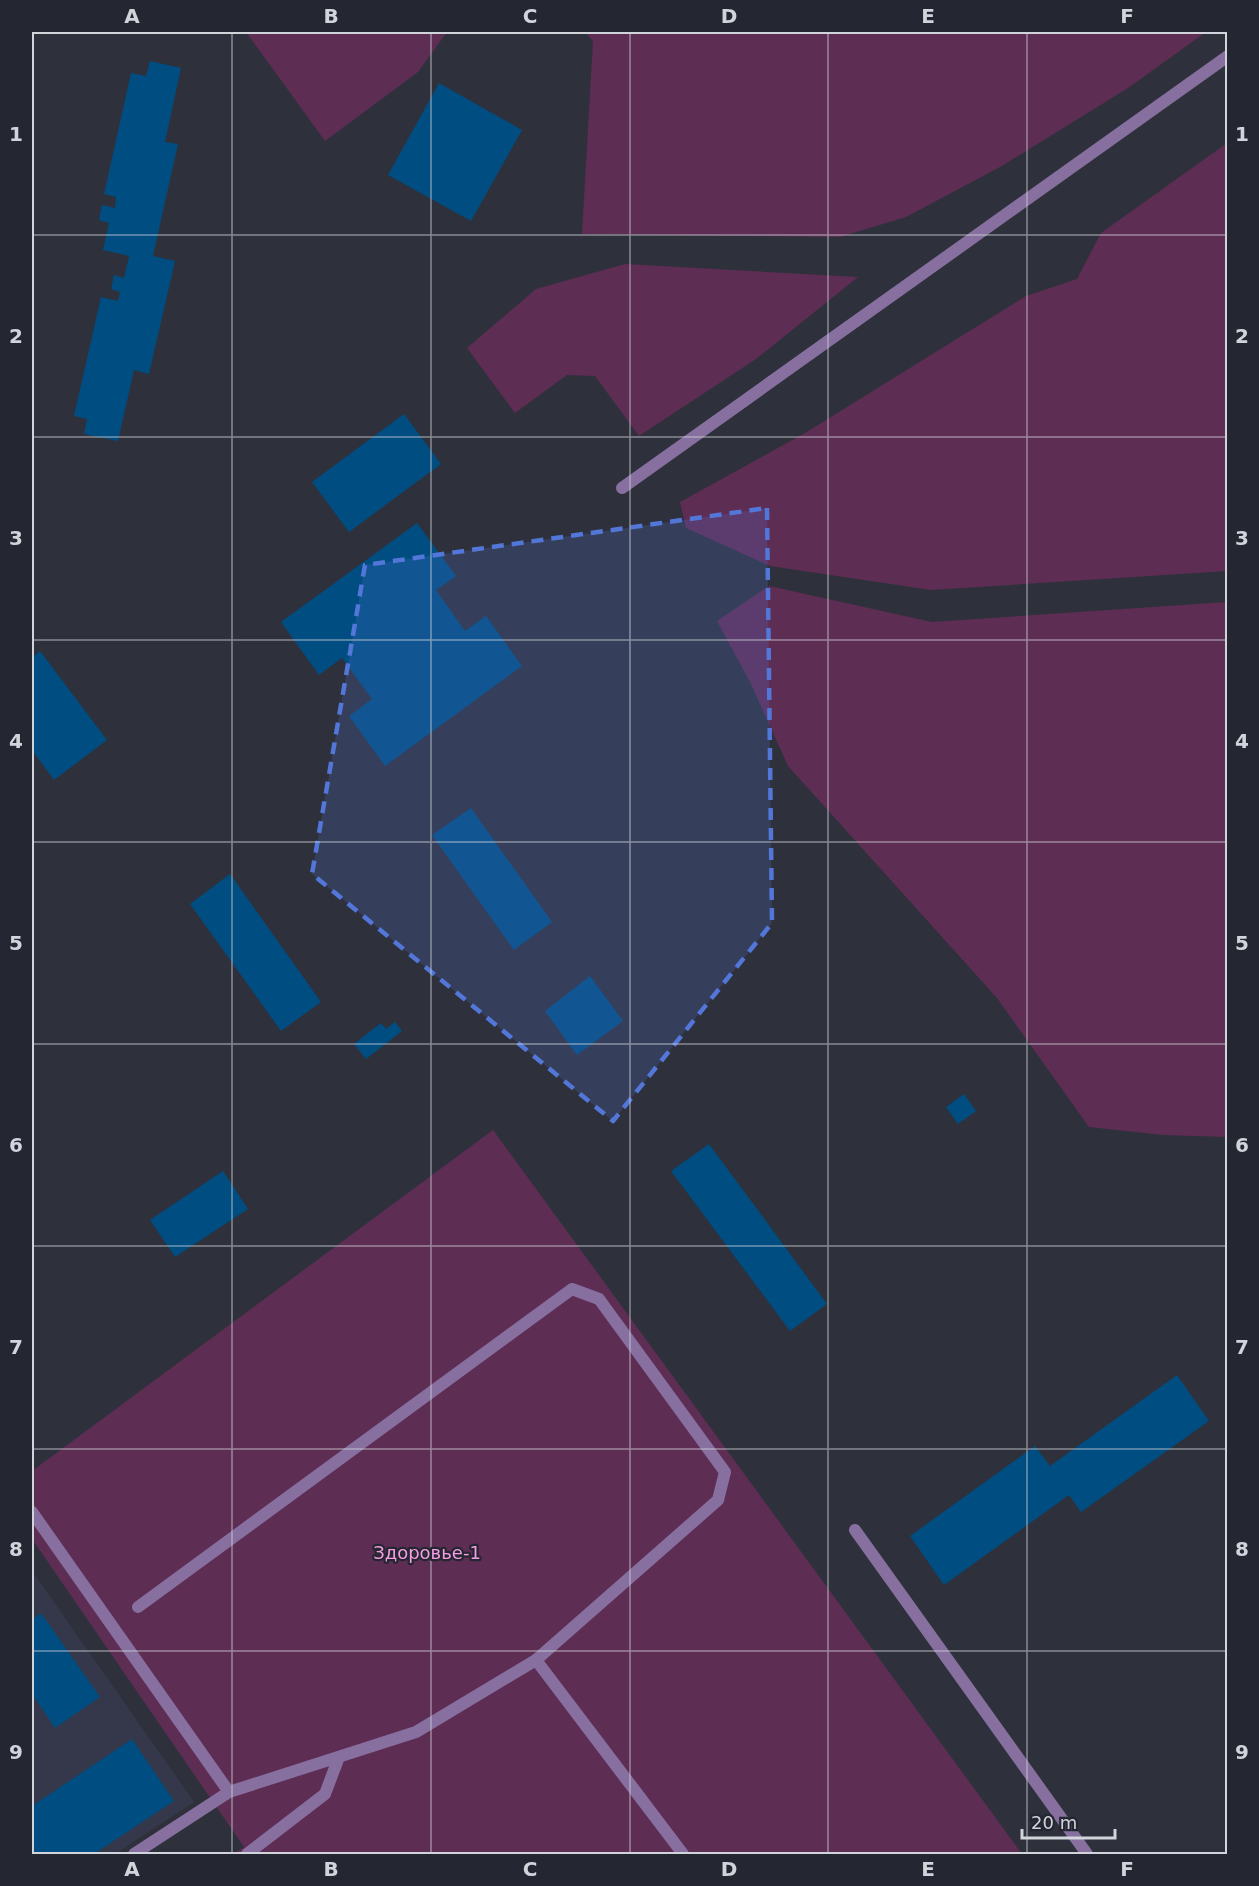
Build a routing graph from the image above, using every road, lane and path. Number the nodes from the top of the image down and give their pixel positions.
1 (1227, 56) edge
2 (622, 488) dead end
3 (32, 1512) edge
4 (855, 1530) dead end
5 (138, 1607) dead end
6 (536, 1660) junction
7 (339, 1757) junction
8 (229, 1792) junction
9 (134, 1854) edge
10 (247, 1854) edge
11 (683, 1854) edge
12 (1087, 1854) edge

1 - 2 street
3 - 8 street
4 - 12 street
5 - 6 street
6 - 7 street
6 - 11 street
7 - 8 street
7 - 10 street
8 - 9 street

